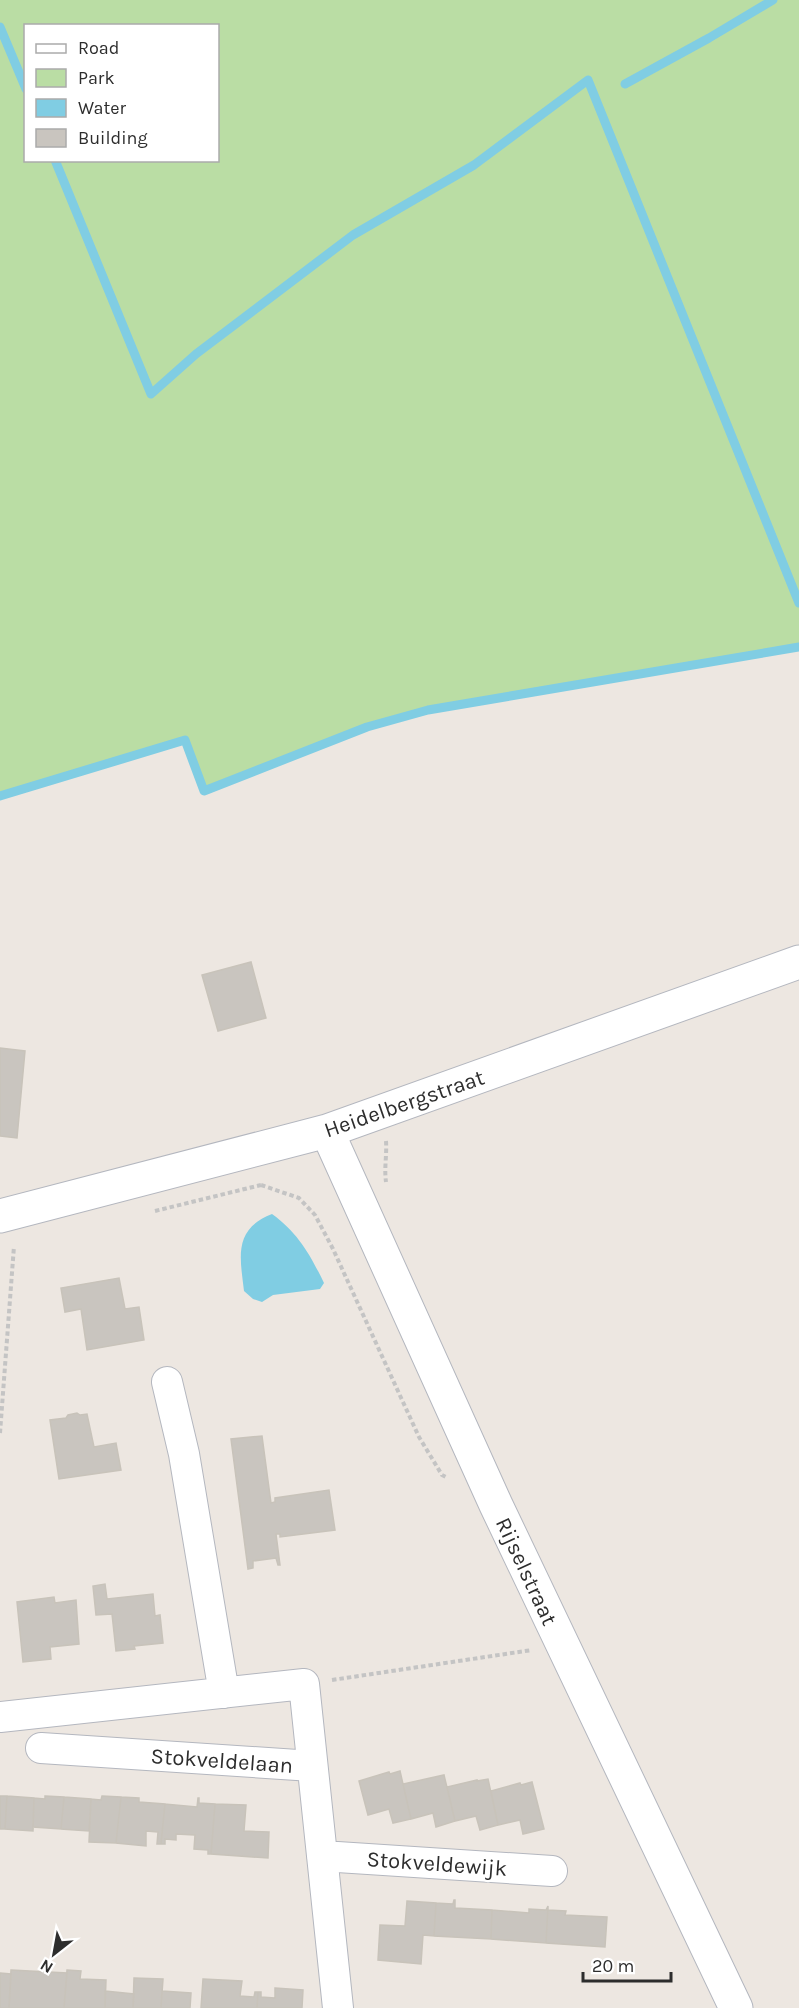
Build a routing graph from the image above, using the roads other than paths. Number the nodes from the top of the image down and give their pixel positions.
1 (799, 962) edge
2 (327, 1131) junction
3 (0, 1216) edge
4 (166, 1382) dead end
5 (224, 1693) junction
6 (0, 1717) edge
7 (41, 1748) dead end
8 (312, 1766) junction
9 (322, 1856) junction
10 (552, 1871) dead end
11 (338, 2008) edge
12 (736, 2008) edge

1 - 2 street, Heidelbergstraat
2 - 3 street, Heidelbergstraat
2 - 12 street, Rijselstraat
4 - 5 street
5 - 6 street
5 - 8 street, Stokveldelaan
7 - 8 street, Stokveldelaan
8 - 9 street
9 - 10 street, Stokveldewijk
9 - 11 street

